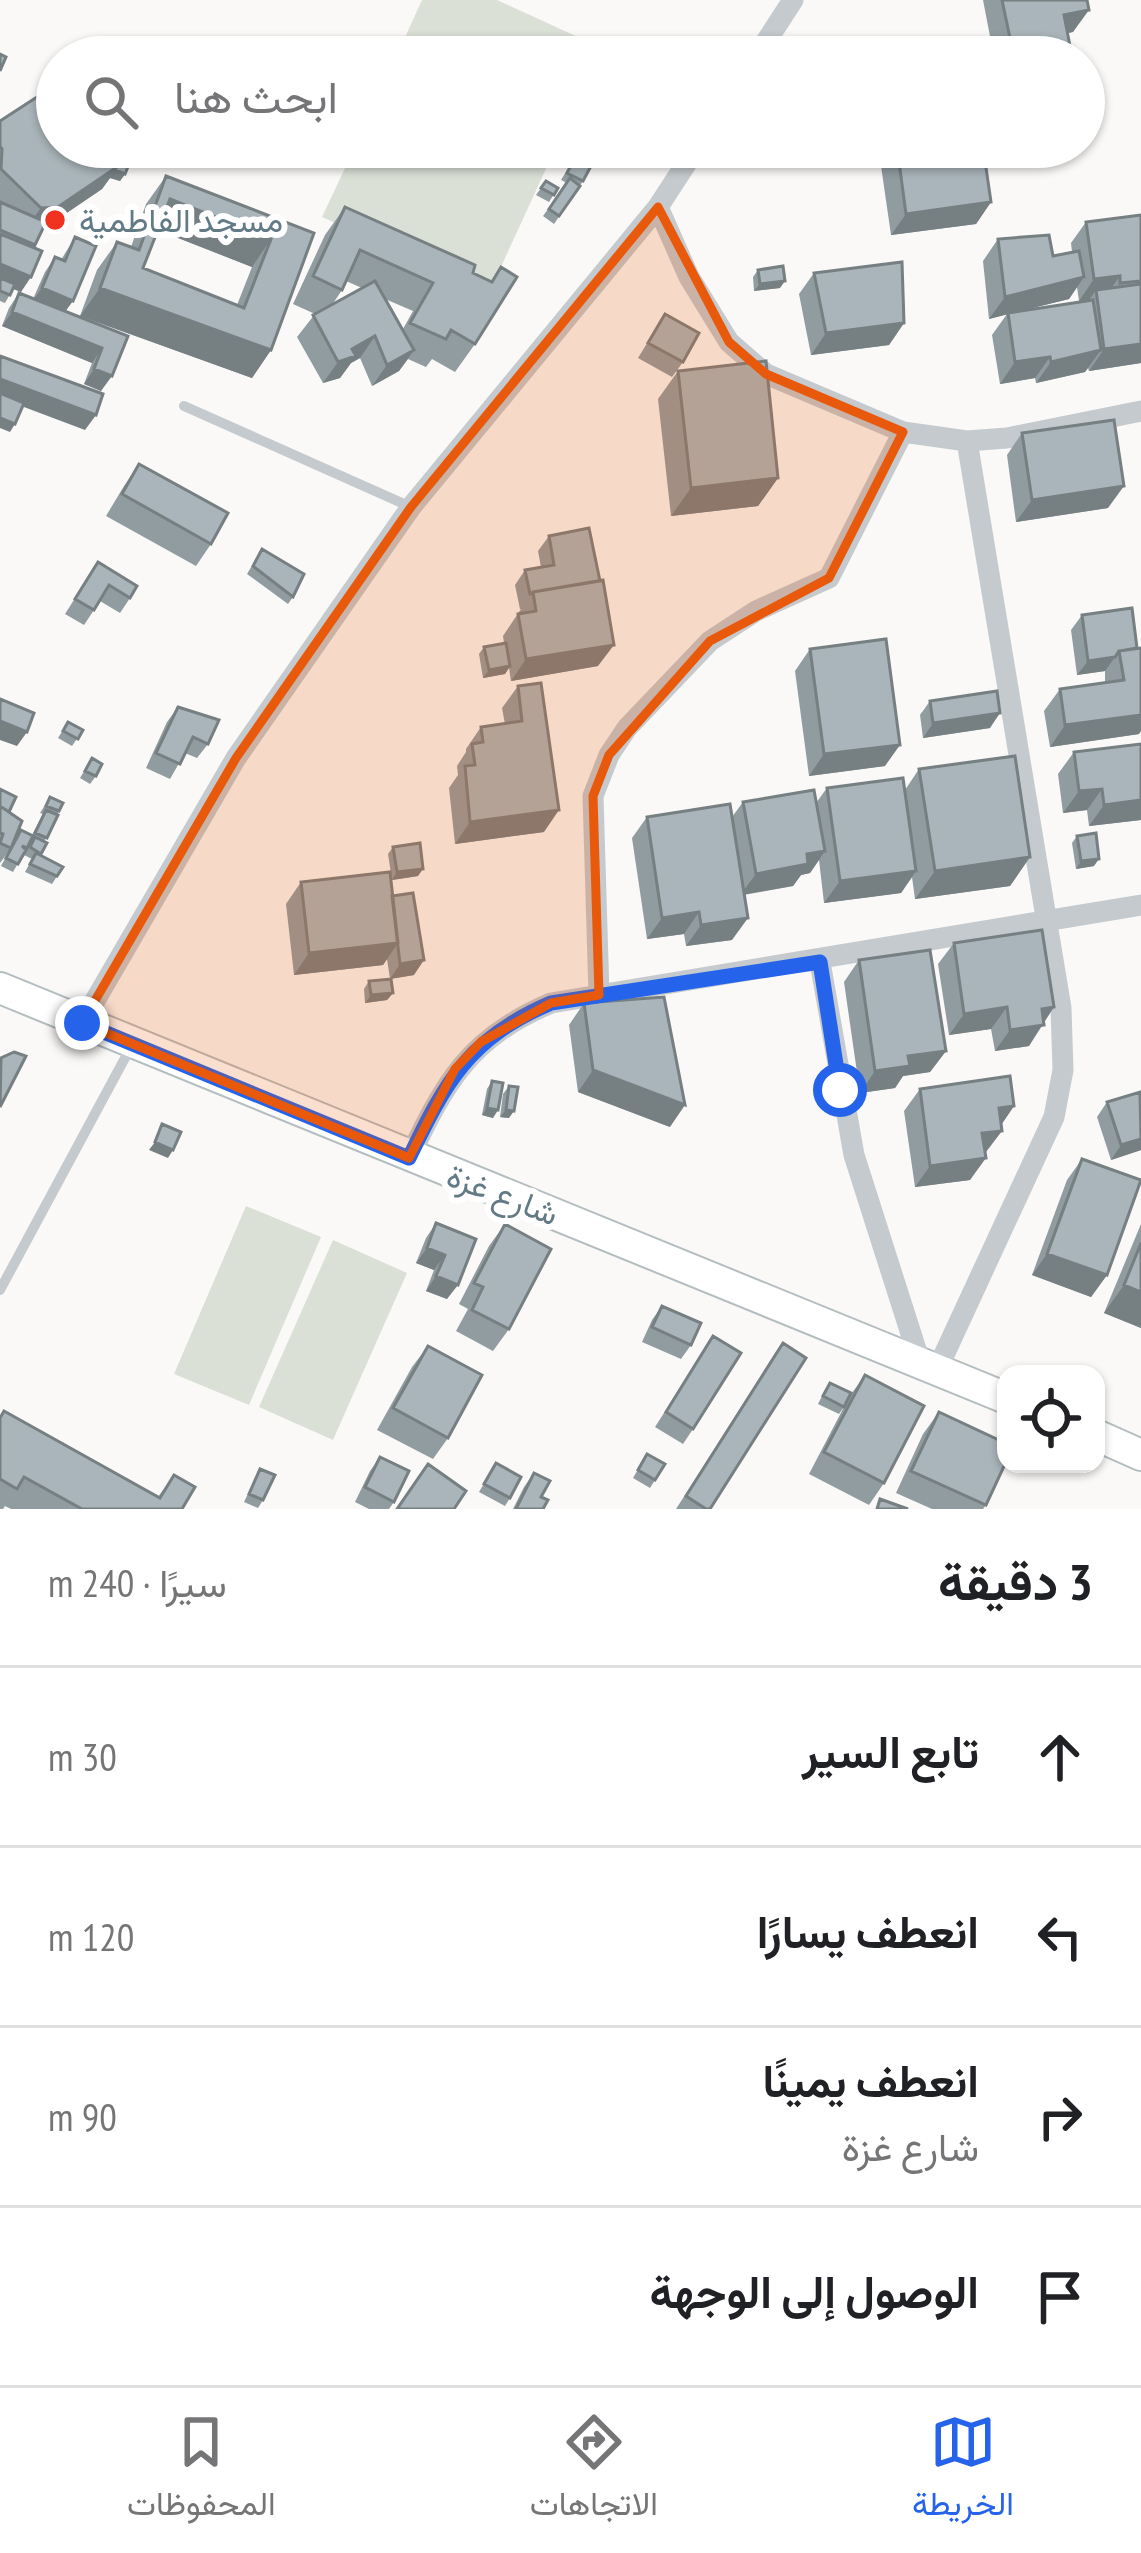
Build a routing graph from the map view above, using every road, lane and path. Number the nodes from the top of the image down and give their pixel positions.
1 (793, 0) edge
2 (770, 36) edge
3 (683, 168) edge
4 (658, 207) junction
5 (184, 406) dead end
6 (1141, 411) edge
7 (903, 432) junction
8 (967, 441) junction
9 (411, 507) junction
10 (1141, 905) edge
11 (1048, 924) junction
12 (820, 962) junction
13 (0, 988) edge
14 (599, 995) junction
15 (82, 1023) junction
16 (132, 1044) junction
17 (409, 1158) junction
18 (0, 1290) edge
19 (928, 1366) junction
20 (997, 1394) edge
21 (1105, 1440) edge
22 (1141, 1455) edge

1 - 2 street
3 - 4 street
4 - 7 street
4 - 9 street
5 - 9 lane
6 - 8 street
7 - 8 street
7 - 14 street
8 - 11 street
9 - 15 street
10 - 11 street
11 - 12 street
11 - 19 street
12 - 14 street
12 - 19 street
13 - 15 main road, شارع غزة
14 - 17 street
15 - 16 main road, شارع غزة
16 - 17 main road, شارع غزة
16 - 18 lane
17 - 19 main road, شارع غزة
19 - 20 main road, شارع غزة
21 - 22 main road

